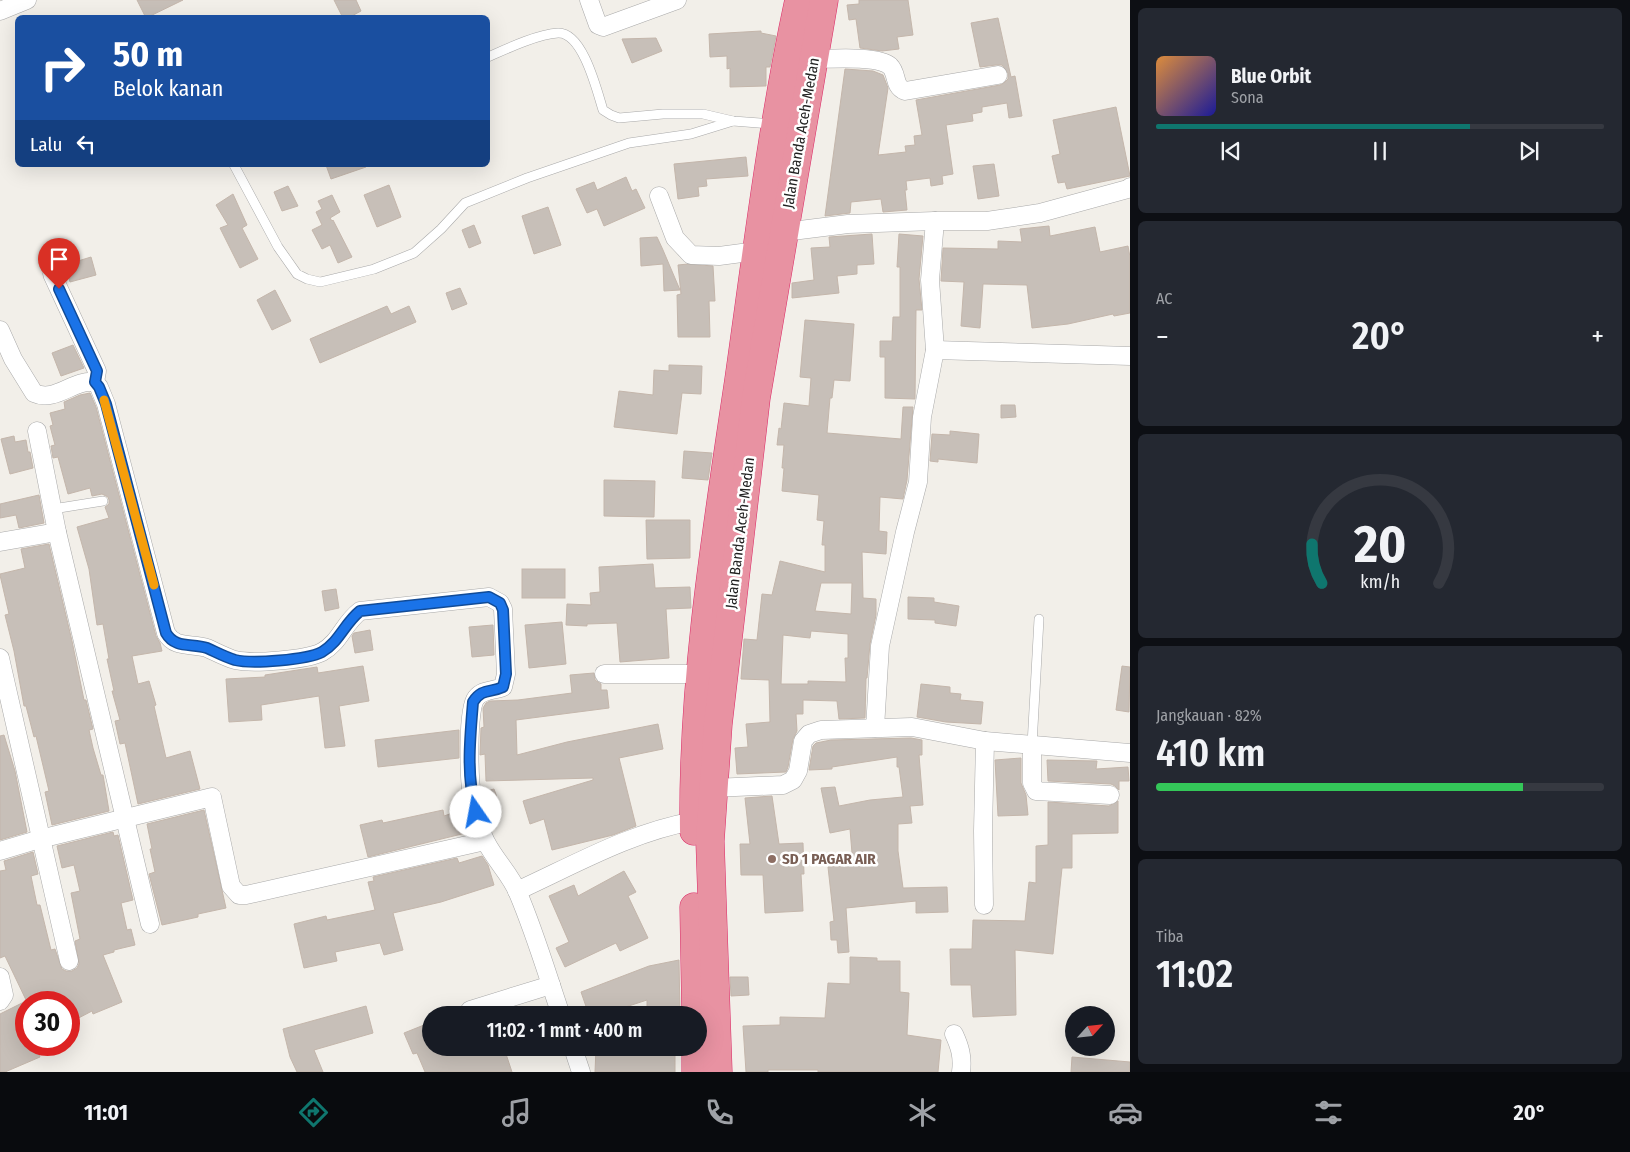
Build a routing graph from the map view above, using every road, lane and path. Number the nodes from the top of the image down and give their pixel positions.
1 (27, 0) edge
2 (589, 0) edge
3 (677, 0) edge
4 (799, 0) edge
5 (824, 0) edge
6 (0, 11) edge
7 (490, 56) edge
8 (813, 59) junction
9 (998, 75) dead end
10 (733, 122) junction
11 (775, 124) junction
12 (235, 167) edge
13 (1130, 187) edge
14 (659, 196) dead end
15 (936, 221) junction
16 (784, 232) junction
17 (757, 251) junction
18 (52, 274) dead end
19 (0, 330) edge
20 (935, 350) junction
21 (1130, 356) edge
22 (95, 382) junction
23 (37, 431) dead end
24 (103, 501) dead end
25 (53, 509) junction
26 (57, 532) junction
27 (0, 542) edge
28 (1039, 619) dead end
29 (0, 658) edge
30 (604, 674) dead end
31 (700, 674) junction
32 (875, 728) junction
33 (985, 740) junction
34 (1032, 745) junction
35 (1130, 753) edge
36 (714, 788) junction
37 (1110, 795) dead end
38 (125, 819) junction
39 (694, 821) junction
40 (40, 839) junction
41 (485, 841) junction
42 (0, 851) edge
43 (517, 891) junction
44 (984, 905) dead end
45 (150, 924) dead end
46 (69, 961) dead end
47 (0, 977) edge
48 (551, 986) junction
49 (0, 1001) edge
50 (484, 1006) edge
51 (558, 1006) edge
52 (696, 1006) edge
53 (954, 1034) dead end
54 (576, 1056) edge
55 (696, 1056) edge
56 (581, 1072) edge
57 (696, 1072) edge
58 (718, 1072) edge
59 (962, 1072) edge

1 - 6 street
2 - 3 street
4 - 11 highway, Jalan Banda Aceh-Medan
5 - 8 highway, Jalan Banda Aceh-Medan
7 - 10 lane
8 - 9 street
8 - 16 highway, Jalan Banda Aceh-Medan
10 - 11 lane
10 - 12 lane
11 - 17 highway, Jalan Banda Aceh-Medan
13 - 15 street
14 - 17 street
15 - 16 street
15 - 20 street
16 - 36 highway, Jalan Banda Aceh-Medan
17 - 31 highway, Jalan Banda Aceh-Medan
18 - 22 street
19 - 22 street
20 - 21 street
20 - 32 street
22 - 41 street
23 - 25 street
24 - 25 lane
25 - 26 street
26 - 27 street
26 - 38 street
28 - 34 lane
29 - 40 street
30 - 31 street
31 - 39 highway, Jalan Banda Aceh-Medan
32 - 33 street
32 - 36 street
33 - 34 street
33 - 44 street
34 - 35 street
34 - 37 street
36 - 58 highway, Jalan Banda Aceh-Medan
38 - 40 street
38 - 41 street
38 - 45 street
39 - 43 street
39 - 52 highway, Jalan Banda Aceh-Medan
40 - 42 street
40 - 46 street
41 - 43 street
43 - 48 street
47 - 49 street
48 - 50 street
48 - 51 street
53 - 59 street
54 - 56 street
55 - 57 highway

